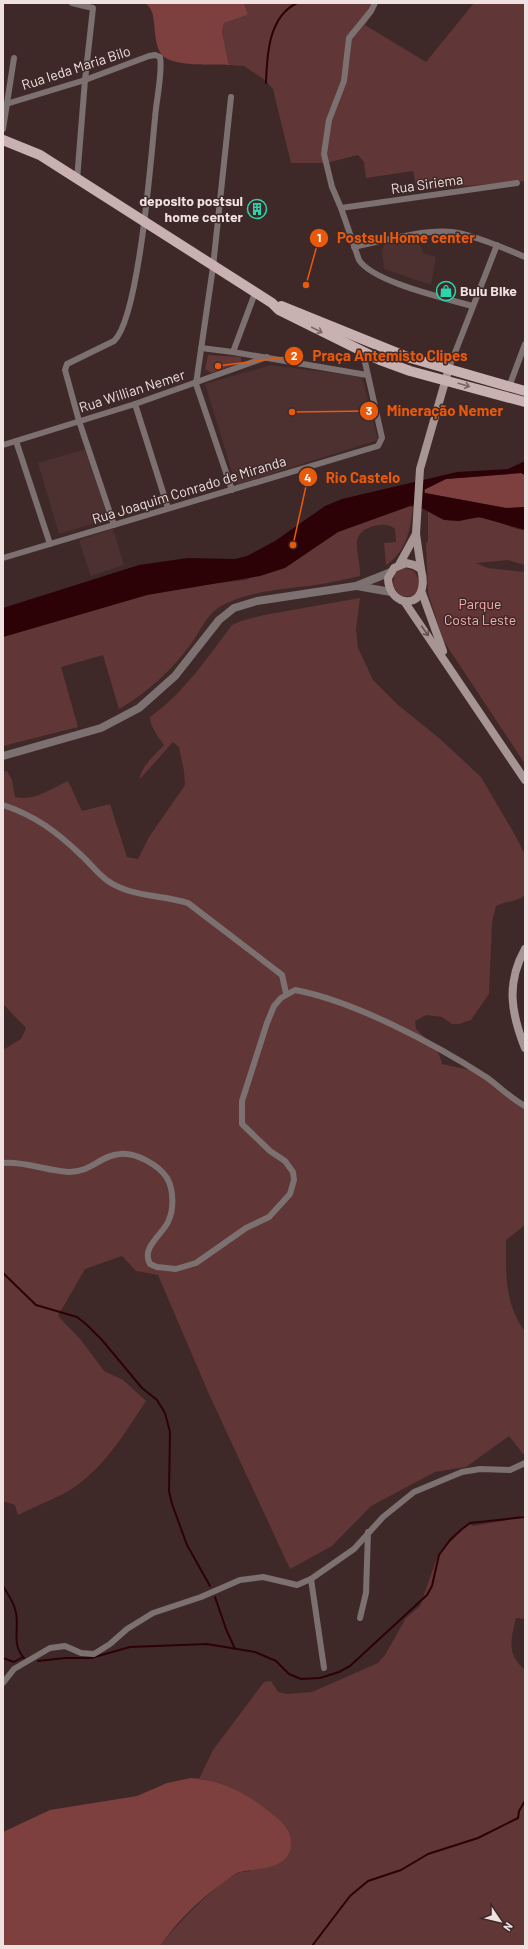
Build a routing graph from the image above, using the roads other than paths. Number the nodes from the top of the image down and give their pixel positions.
1 (72, 3) edge
2 (374, 3) edge
3 (14, 58) dead end
4 (85, 80) junction
5 (231, 97) dead end
6 (5, 104) edge
7 (3, 129) edge
8 (3, 140) edge
9 (77, 180) junction
10 (516, 183) dead end
11 (341, 208) junction
12 (144, 223) junction
13 (496, 245) junction
14 (354, 247) junction
15 (525, 257) edge
16 (213, 267) junction
17 (255, 293) junction
18 (272, 303) junction
19 (472, 306) junction
20 (525, 344) edge
21 (201, 348) junction
22 (233, 352) junction
23 (363, 353) junction
24 (267, 358) junction
25 (449, 368) junction
26 (367, 375) junction
27 (445, 380) junction
28 (196, 384) junction
29 (509, 387) junction
30 (525, 391) edge
31 (525, 402) edge
32 (135, 404) junction
33 (79, 421) junction
34 (16, 441) junction
35 (3, 445) edge
36 (232, 490) junction
37 (168, 508) junction
38 (114, 525) junction
39 (416, 534) junction
40 (50, 544) junction
41 (3, 558) edge
42 (399, 565) junction
43 (421, 569) junction
44 (391, 572) junction
45 (356, 586) junction
46 (391, 592) junction
47 (422, 593) junction
48 (404, 601) junction
49 (447, 662) junction
50 (3, 756) edge
51 (525, 780) edge
52 (3, 805) edge
53 (525, 949) edge
54 (286, 993) junction
55 (525, 1048) edge
56 (525, 1106) edge
57 (3, 1163) edge
58 (525, 1463) edge
59 (368, 1532) junction
60 (311, 1579) junction
61 (360, 1618) dead end
62 (324, 1668) dead end
63 (3, 1684) edge

1 - 4 street
2 - 11 street
3 - 6 street
4 - 6 street, Rua Ieda Maria Bilo
4 - 9 street
4 - 12 street, Rua Ieda Maria Bilo
5 - 16 street
6 - 7 street
8 - 9 main road
9 - 12 main road
10 - 11 street, Rua Siriema
11 - 14 street
12 - 16 main road
12 - 33 street
13 - 14 street
13 - 15 street
13 - 19 street
14 - 19 street
16 - 17 main road
16 - 21 street
17 - 18 main road
17 - 22 street
18 -> 23 main road
18 - 25 main road
19 - 25 street
20 - 29 street
21 - 22 street
21 - 28 street
22 - 24 street
23 - 26 street
23 - 27 main road
24 - 26 street
24 - 28 street, Rua Willian Nemer
25 - 27 main road
25 - 29 main road
26 - 36 street, Rua Joaquim Conrado de Miranda
27 -> 31 main road
27 - 39 main road
28 - 32 street, Rua Willian Nemer
28 - 36 street
29 - 30 main road
32 - 33 street, Rua Willian Nemer
32 - 37 street
33 - 34 street, Rua Willian Nemer
33 - 38 street
34 - 35 street, Rua Willian Nemer
34 - 40 street
36 - 37 street, Rua Joaquim Conrado de Miranda
37 - 38 street, Rua Joaquim Conrado de Miranda
38 - 40 street, Rua Joaquim Conrado de Miranda
39 - 42 main road
39 - 43 main road
40 - 41 street, Rua Joaquim Conrado de Miranda
42 - 43 main road
42 - 44 main road
43 - 47 main road
44 - 45 street
44 - 46 main road
45 - 46 street
45 - 50 street
46 - 48 main road
47 - 48 main road
47 - 49 main road
48 -> 49 main road
49 - 51 main road
52 - 54 street
53 - 55 main road
54 - 56 street
54 - 57 street
58 - 59 street
59 - 60 street
59 - 61 street
60 - 62 street
60 - 63 street

